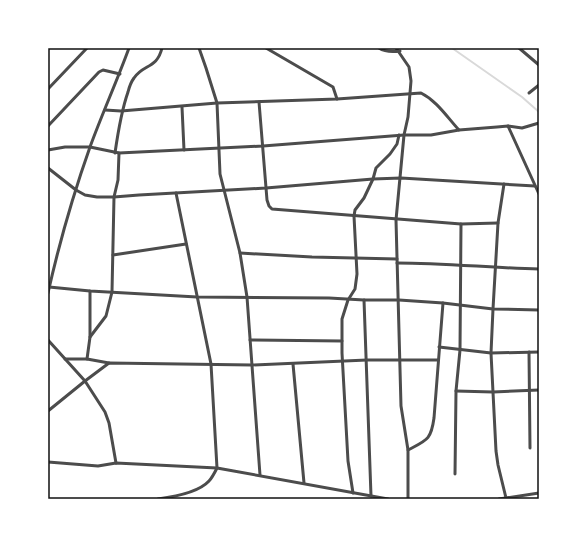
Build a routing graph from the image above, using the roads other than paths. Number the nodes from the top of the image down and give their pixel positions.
1 (87, 48) edge
2 (129, 48) edge
3 (162, 48) edge
4 (199, 48) edge
5 (266, 48) edge
6 (379, 48) edge
7 (396, 48) edge
8 (519, 48) edge
9 (400, 51) junction
10 (539, 65) edge
11 (120, 74) junction
12 (50, 85) edge
13 (539, 85) edge
14 (48, 89) edge
15 (410, 93) junction
16 (529, 93) dead end
17 (337, 99) junction
18 (259, 102) junction
19 (217, 104) junction
20 (182, 107) junction
21 (105, 110) junction
22 (121, 111) junction
23 (539, 123) edge
24 (48, 126) edge
25 (508, 126) junction
26 (459, 130) junction
27 (399, 135) junction
28 (404, 135) junction
29 (263, 146) junction
30 (90, 147) junction
31 (220, 148) junction
32 (48, 150) edge
33 (184, 150) junction
34 (115, 152) junction
35 (119, 153) junction
36 (48, 168) edge
37 (401, 178) junction
38 (373, 179) junction
39 (504, 184) junction
40 (535, 186) junction
41 (266, 188) junction
42 (76, 190) junction
43 (224, 190) junction
44 (176, 193) junction
45 (539, 194) edge
46 (114, 197) junction
47 (354, 216) junction
48 (396, 220) junction
49 (498, 223) junction
50 (460, 224) junction
51 (186, 244) junction
52 (240, 253) junction
53 (113, 255) junction
54 (357, 258) junction
55 (397, 259) junction
56 (397, 263) junction
57 (460, 265) junction
58 (495, 268) junction
59 (539, 269) edge
60 (48, 274) edge
61 (52, 274) junction
62 (49, 287) junction
63 (90, 291) junction
64 (112, 292) junction
65 (48, 293) edge
66 (197, 297) junction
67 (247, 297) junction
68 (348, 300) junction
69 (364, 300) junction
70 (399, 300) junction
71 (442, 303) junction
72 (460, 305) junction
73 (493, 309) junction
74 (539, 310) edge
75 (90, 337) junction
76 (48, 340) edge
77 (250, 340) junction
78 (342, 341) junction
79 (439, 347) junction
80 (460, 350) junction
81 (491, 352) junction
82 (529, 352) junction
83 (539, 352) edge
84 (65, 359) junction
85 (87, 359) junction
86 (367, 360) junction
87 (438, 360) junction
88 (401, 361) junction
89 (342, 362) junction
90 (109, 363) junction
91 (211, 364) junction
92 (293, 364) junction
93 (252, 365) junction
94 (85, 381) junction
95 (539, 390) edge
96 (456, 391) junction
97 (529, 391) junction
98 (493, 392) junction
99 (48, 411) edge
100 (530, 448) dead end
101 (408, 450) junction
102 (48, 462) edge
103 (116, 463) junction
104 (217, 468) junction
105 (455, 474) dead end
106 (260, 475) junction
107 (304, 484) junction
108 (353, 493) junction
109 (539, 493) edge
110 (371, 496) junction
111 (506, 498) junction
112 (158, 499) edge
113 (388, 499) edge
114 (408, 499) edge
115 (499, 499) edge

1 - 12 street
2 - 11 street
3 - 22 street
4 - 19 street
5 - 17 street
6 - 9 street
7 - 9 street
8 - 10 street
9 - 15 street
11 - 21 street
11 - 24 street
12 - 14 street
13 - 16 street
15 - 17 street
15 - 26 street
15 - 28 street
17 - 18 street
18 - 19 street
18 - 29 street
19 - 20 street
19 - 31 street
20 - 22 street
20 - 33 street
21 - 22 street
21 - 30 street
22 - 34 street
23 - 25 street
25 - 26 street
25 - 40 street
26 - 28 street
27 - 28 street
27 - 29 street
27 - 38 street
28 - 37 street
29 - 31 street
29 - 41 street
30 - 32 street
30 - 34 street
30 - 42 street
31 - 33 street
31 - 43 street
33 - 35 street
34 - 35 street
35 - 46 street
36 - 42 street
37 - 38 street
37 - 39 street
37 - 48 street
38 - 41 street
38 - 47 street
39 - 40 street
39 - 49 street
40 - 45 street
41 - 43 street
41 - 47 street
42 - 46 street
42 - 61 street
43 - 44 street
43 - 52 street
44 - 46 street
44 - 51 street
46 - 53 street
47 - 48 street
47 - 54 street
48 - 50 street
48 - 55 street
49 - 50 street
49 - 58 street
50 - 57 street
51 - 53 street
51 - 66 street
52 - 54 street
52 - 67 street
53 - 64 street
54 - 55 street
54 - 68 street
55 - 56 street
56 - 57 street
56 - 70 street
57 - 58 street
57 - 72 street
58 - 59 street
58 - 73 street
60 - 61 street
61 - 62 street
62 - 63 street
62 - 65 street
63 - 64 street
63 - 75 street
64 - 66 street
64 - 75 street
66 - 67 street
66 - 91 street
67 - 68 street
67 - 77 street
68 - 69 street
68 - 78 street
69 - 70 street
69 - 86 street
70 - 71 street
70 - 88 street
71 - 72 street
71 - 79 street
72 - 73 street
72 - 80 street
73 - 74 street
73 - 81 street
75 - 85 street
76 - 84 street
77 - 78 street
77 - 93 street
78 - 89 street
79 - 80 street
79 - 87 street
80 - 81 street
80 - 96 street
81 - 82 street
81 - 98 street
82 - 83 street
82 - 97 street
84 - 85 street
84 - 94 street
85 - 90 street
86 - 88 street
86 - 89 street
86 - 110 street
87 - 88 street
87 - 101 street
88 - 101 street
89 - 92 street
89 - 108 street
90 - 91 street
90 - 94 street
91 - 93 street
91 - 104 street
92 - 93 street
92 - 107 street
93 - 106 street
94 - 99 street
94 - 103 street
95 - 97 street
96 - 98 street
96 - 105 street
97 - 98 street
97 - 100 street
98 - 111 street
101 - 114 street
102 - 103 street
103 - 104 street
104 - 106 street
104 - 112 street
106 - 107 street
107 - 108 street
108 - 110 street
109 - 111 street
110 - 113 street
111 - 115 street

